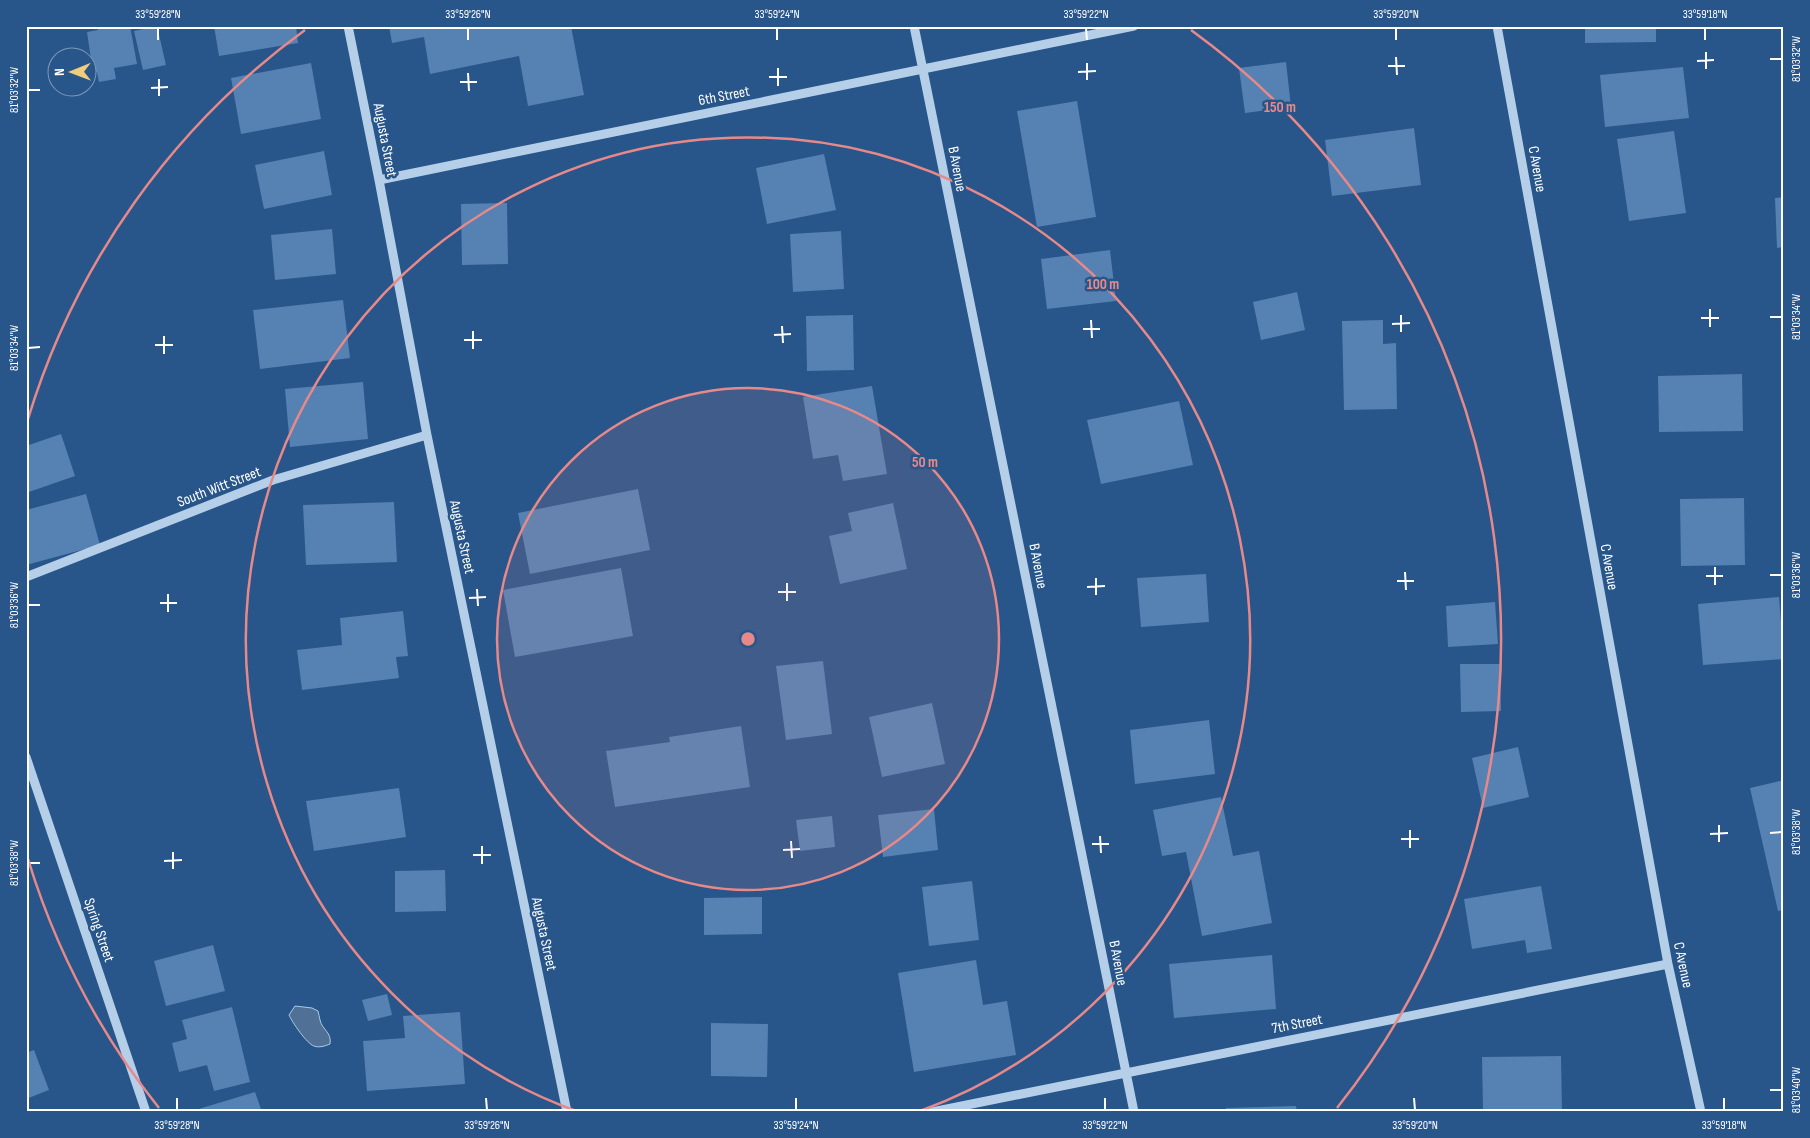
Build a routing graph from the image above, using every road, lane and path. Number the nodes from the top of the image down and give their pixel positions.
1 (348, 26) edge
2 (914, 26) edge
3 (1134, 26) edge
4 (1496, 26) edge
5 (923, 69) junction
6 (379, 180) junction
7 (427, 436) junction
8 (26, 577) edge
9 (26, 757) edge
10 (1668, 964) junction
11 (1126, 1072) junction
12 (146, 1112) edge
13 (567, 1112) edge
14 (932, 1112) edge
15 (1134, 1112) edge
16 (1701, 1112) edge

1 - 6 street, Augusta Street
2 - 5 street, B Avenue
3 - 5 street, 6th Street
4 - 10 street, C Avenue
5 - 6 street, 6th Street
5 - 11 street, B Avenue
6 - 7 street, Augusta Street
7 - 8 street, South Witt Street
7 - 13 street, Augusta Street
9 - 12 street, Spring Street
10 - 11 street, 7th Street
10 - 16 street, C Avenue
11 - 14 street, 7th Street
11 - 15 street, B Avenue

